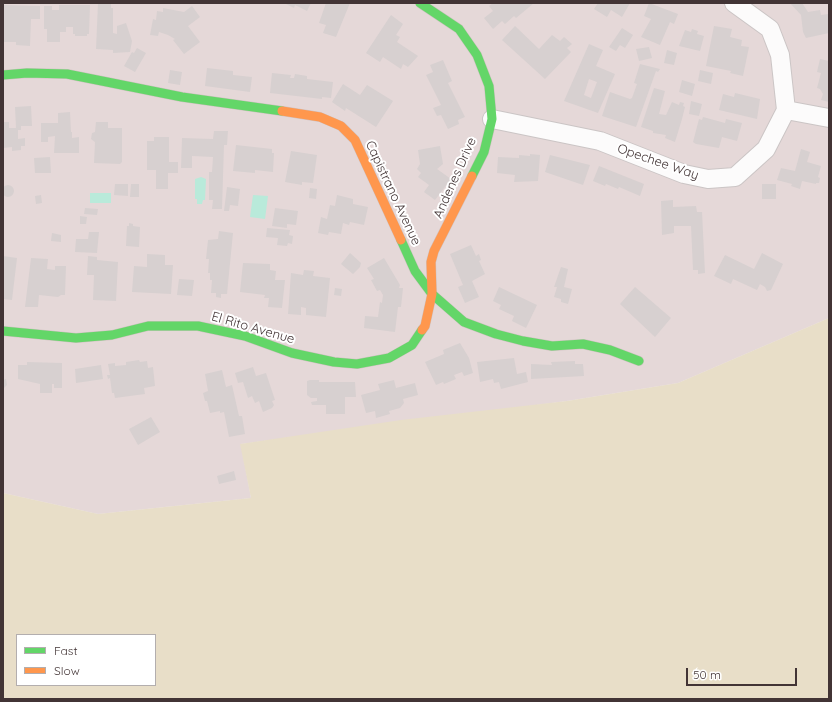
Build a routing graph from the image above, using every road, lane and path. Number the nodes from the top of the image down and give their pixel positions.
1 (420, 3) edge
2 (734, 3) edge
3 (3, 75) edge
4 (786, 110) junction
5 (829, 118) edge
6 (492, 119) junction
7 (432, 294) junction
8 (3, 331) edge
9 (638, 361) dead end

1 - 6 street, Andenes Drive
2 - 4 street
3 - 7 street, Capistrano Avenue
4 - 5 street
4 - 6 street, Opechee Way
6 - 7 street, Andenes Drive
7 - 8 street, El Rito Avenue
7 - 9 street, Capistrano Avenue

